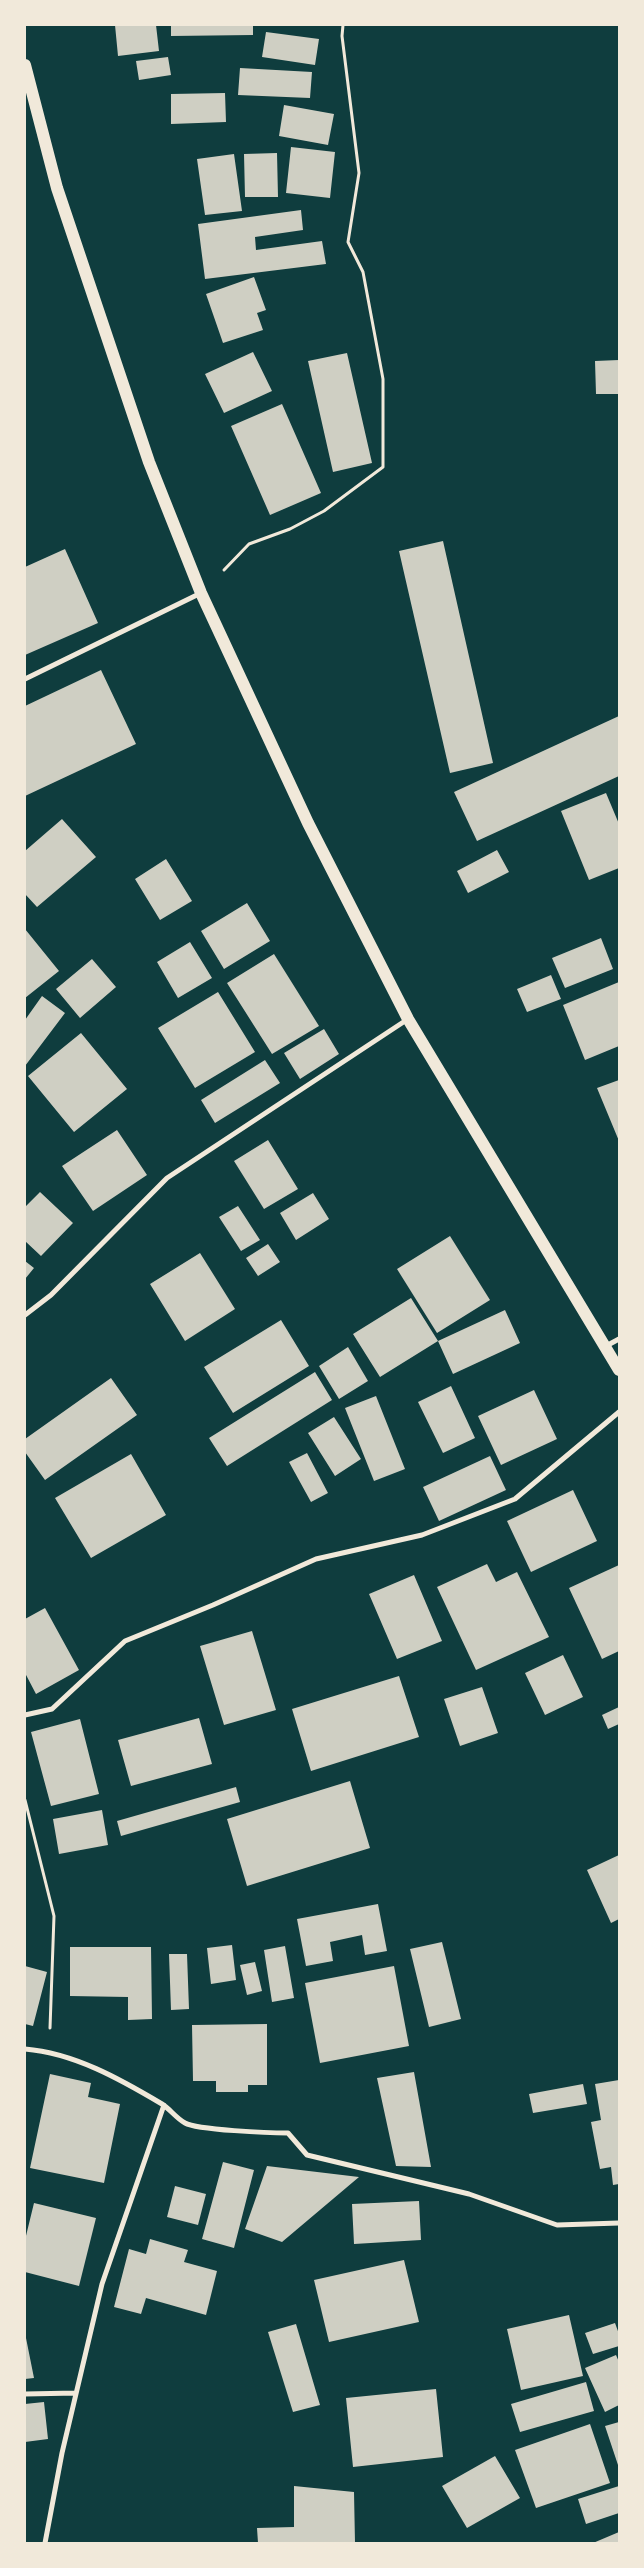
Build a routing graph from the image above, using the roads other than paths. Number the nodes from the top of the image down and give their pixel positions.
1 (25, 65) edge
2 (201, 593) junction
3 (25, 679) edge
4 (408, 1019) junction
5 (25, 1315) edge
6 (619, 1339) edge
7 (605, 1347) junction
8 (619, 1370) edge
9 (619, 1412) edge
10 (25, 1715) edge
11 (25, 2048) edge
12 (164, 2105) junction
13 (619, 2223) edge
14 (76, 2393) junction
15 (25, 2394) edge
16 (45, 2543) edge

1 - 2 main road
2 - 3 street
2 - 4 main road
4 - 5 street
4 - 7 main road
6 - 7 street
7 - 8 main road
9 - 10 street
11 - 12 street
12 - 13 street
12 - 14 street
14 - 15 street
14 - 16 street

